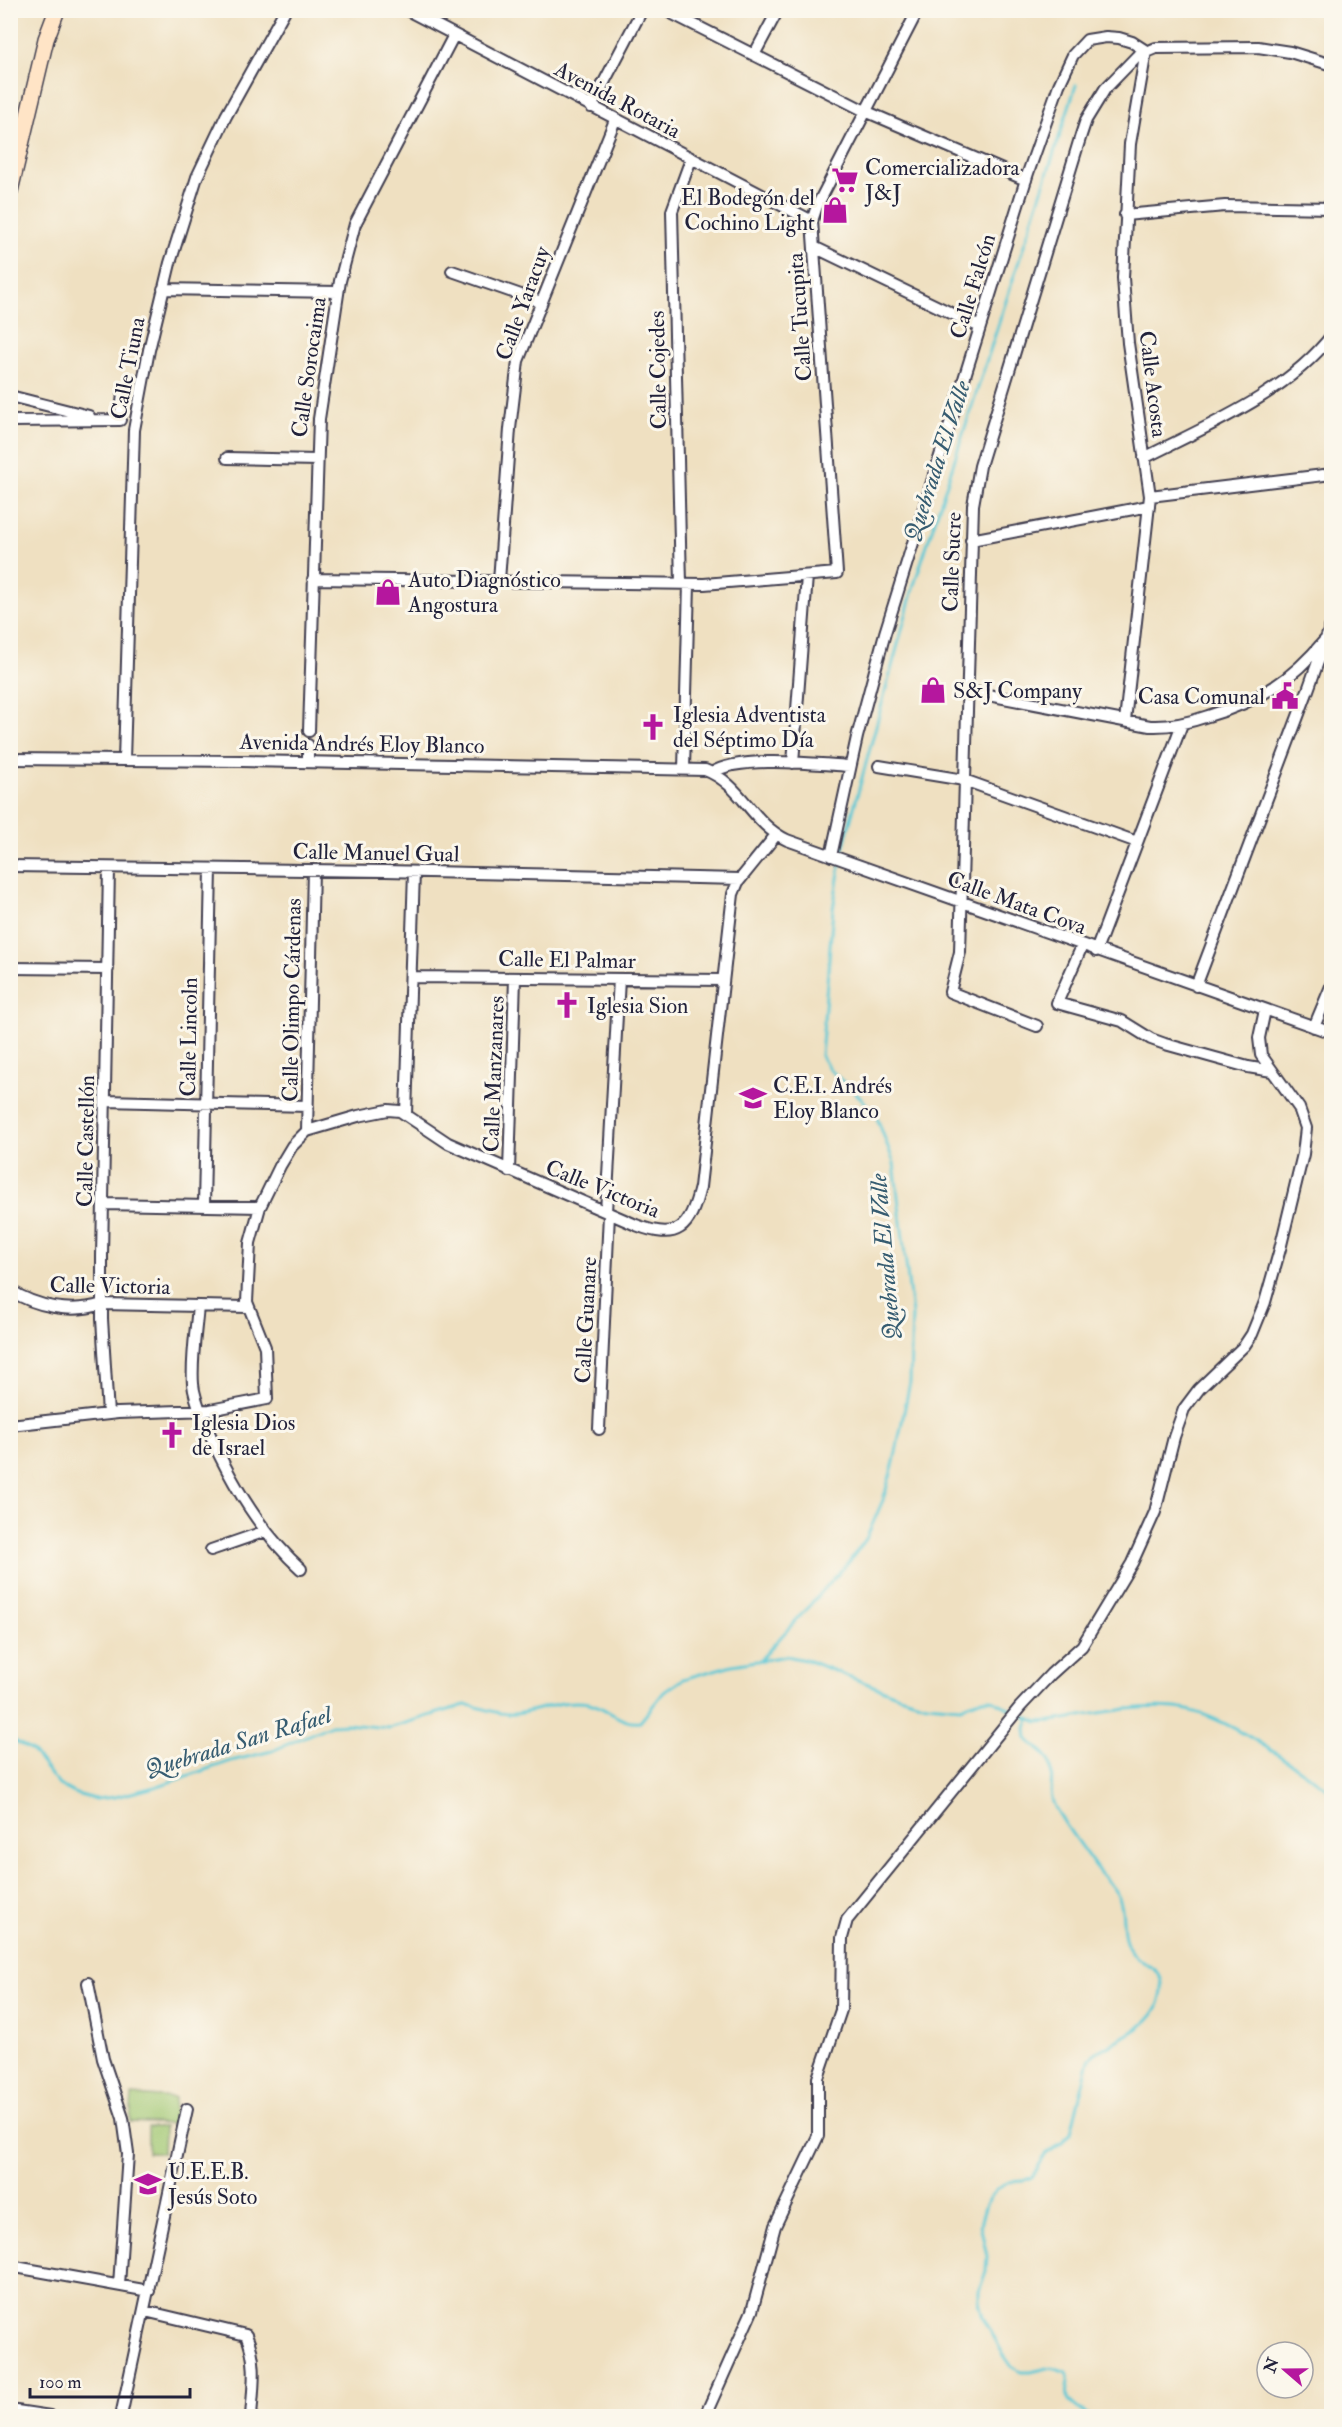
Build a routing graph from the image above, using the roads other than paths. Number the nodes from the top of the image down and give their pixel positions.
1 (57, 10) edge
2 (285, 10) edge
3 (407, 10) edge
4 (642, 10) edge
5 (665, 10) edge
6 (778, 10) edge
7 (918, 10) edge
8 (454, 35) junction
9 (1146, 51) junction
10 (754, 54) junction
11 (1332, 65) edge
12 (591, 107) junction
13 (865, 111) junction
14 (615, 120) junction
15 (692, 159) junction
16 (1026, 180) junction
17 (10, 191) edge
18 (1332, 208) edge
19 (1125, 215) junction
20 (812, 221) junction
21 (813, 247) junction
22 (452, 271) dead end
23 (163, 289) junction
24 (338, 292) junction
25 (541, 302) junction
26 (980, 327) junction
27 (1332, 335) edge
28 (123, 394) dead end
29 (10, 396) edge
30 (103, 420) junction
31 (10, 421) edge
32 (227, 458) dead end
33 (1144, 458) junction
34 (317, 460) junction
35 (1332, 474) edge
36 (1149, 501) junction
37 (971, 540) junction
38 (807, 576) junction
39 (313, 579) junction
40 (499, 581) junction
41 (685, 583) junction
42 (1332, 622) edge
43 (1328, 641) edge
44 (967, 691) junction
45 (1125, 721) junction
46 (1182, 724) junction
47 (309, 731) dead end
48 (308, 746) dead end
49 (10, 759) edge
50 (124, 760) junction
51 (308, 762) junction
52 (793, 763) junction
53 (850, 766) junction
54 (879, 766) dead end
55 (684, 769) junction
56 (712, 773) junction
57 (964, 780) junction
58 (776, 835) junction
59 (1137, 842) junction
60 (831, 856) junction
61 (10, 866) edge
62 (109, 868) junction
63 (212, 869) junction
64 (313, 870) junction
65 (414, 872) junction
66 (740, 879) junction
67 (960, 902) junction
68 (1082, 946) junction
69 (1096, 951) junction
70 (10, 968) edge
71 (108, 969) junction
72 (411, 976) junction
73 (515, 978) junction
74 (619, 979) junction
75 (723, 980) junction
76 (1332, 984) edge
77 (1196, 986) junction
78 (1264, 1010) junction
79 (1037, 1026) dead end
80 (1314, 1027) junction
81 (1332, 1033) edge
82 (1272, 1071) junction
83 (106, 1101) junction
84 (206, 1103) junction
85 (308, 1106) junction
86 (406, 1114) junction
87 (307, 1131) junction
88 (509, 1171) junction
89 (103, 1204) junction
90 (204, 1206) junction
91 (260, 1208) junction
92 (607, 1213) junction
93 (10, 1290) edge
94 (102, 1304) junction
95 (198, 1306) junction
96 (248, 1306) junction
97 (200, 1410) junction
98 (108, 1414) junction
99 (10, 1425) edge
100 (599, 1429) dead end
101 (266, 1531) junction
102 (211, 1550) dead end
103 (301, 1569) dead end
104 (88, 1983) dead end
105 (187, 2109) dead end
106 (10, 2266) edge
107 (119, 2285) junction
108 (149, 2291) junction
109 (145, 2311) junction
110 (12, 2412) edge
111 (50, 2416) edge
112 (121, 2416) edge
113 (251, 2416) edge
114 (705, 2416) edge

1 - 17 street
2 - 23 street, Calle Tiuna
3 - 8 street, Avenida Rotaria
4 - 12 street
5 - 10 street
6 - 10 street
7 - 13 street, Calle Tucupita
8 - 12 street, Avenida Rotaria
8 - 24 street, Calle Sorocaima
9 - 11 street
9 - 16 street, Calle Falcón
9 - 19 street, Calle Acosta
9 - 37 street, Calle Sucre
10 - 13 street
12 - 14 street, Avenida Rotaria
13 - 16 street
13 - 20 street, Calle Tucupita
14 - 15 street, Avenida Rotaria
14 - 25 street, Calle Yaracuy
15 - 20 street, Avenida Rotaria
15 - 41 street, Calle Cojedes
16 - 26 street, Calle Falcón
18 - 19 street
19 - 33 street, Calle Acosta
20 - 21 street, Calle Tucupita
21 - 26 street
21 - 38 street, Calle Tucupita
22 - 25 street
23 - 24 street
23 - 50 street, Calle Tiuna
24 - 34 street, Calle Sorocaima
25 - 40 street, Calle Yaracuy
26 - 53 street, Calle Falcón
27 - 33 street
28 - 30 street
29 - 30 street
30 - 31 street
32 - 34 street
33 - 36 street, Calle Acosta
34 - 39 street, Calle Sorocaima
35 - 36 street
36 - 37 street
36 - 45 street, Calle Acosta
37 - 44 street, Calle Sucre
38 - 41 street
38 - 52 street
39 - 40 street
39 - 47 street, Calle Sorocaima
40 - 41 street
41 - 55 street, Calle Cojedes
42 - 43 street
43 - 46 street
43 - 77 street
44 - 45 street
44 - 57 street, Calle Sucre
45 - 46 street
46 - 59 street
48 - 51 street
49 - 50 street, Avenida Andrés Eloy Blanco
50 - 51 street, Avenida Andrés Eloy Blanco
51 - 55 street, Avenida Andrés Eloy Blanco
52 - 53 street
52 - 56 street
53 - 60 street, Calle Falcón
54 - 57 street
55 - 56 street, Avenida Andrés Eloy Blanco
56 - 58 street, Calle Mata Cova
57 - 59 street
57 - 67 street, Calle Sucre
58 - 60 street, Calle Mata Cova
58 - 66 street, Calle Victoria
59 - 69 street
60 - 67 street, Calle Mata Cova
61 - 62 street, Calle Manuel Gual
62 - 63 street, Calle Manuel Gual
62 - 71 street, Calle Castellón
63 - 64 street, Calle Manuel Gual
63 - 84 street, Calle Lincoln
64 - 65 street, Calle Manuel Gual
64 - 85 street, Calle Olimpo Cárdenas
65 - 66 street, Calle Manuel Gual
65 - 72 street
66 - 75 street, Calle Victoria
67 - 68 street, Calle Mata Cova
67 - 79 street, Calle Sucre
68 - 69 street, Calle Mata Cova
68 - 82 street
69 - 77 street, Calle Mata Cova
70 - 71 street
71 - 83 street, Calle Castellón
72 - 73 street, Calle El Palmar
72 - 86 street
73 - 74 street, Calle El Palmar
73 - 88 street, Calle Manzanares
74 - 75 street, Calle El Palmar
74 - 92 street, Calle Guanare
75 - 92 street, Calle Victoria
76 - 80 street
77 - 78 street, Calle Mata Cova
78 - 80 street, Calle Mata Cova
78 - 82 street
80 - 81 street, Calle Mata Cova
82 - 114 street
83 - 84 street
83 - 89 street, Calle Castellón
84 - 85 street
84 - 90 street, Calle Lincoln
85 - 87 street, Calle Olimpo Cárdenas
86 - 87 street
86 - 88 street, Calle Victoria
87 - 91 street
88 - 92 street, Calle Victoria
89 - 90 street
89 - 94 street, Calle Castellón
90 - 91 street
91 - 96 street
92 - 100 street, Calle Guanare
93 - 94 street, Calle Victoria
94 - 95 street, Calle Victoria
94 - 98 street, Calle Castellón
95 - 96 street, Calle Victoria
95 - 97 street
96 - 97 street
97 - 98 street
97 - 101 street
98 - 99 street
101 - 102 street
101 - 103 street
104 - 107 street
105 - 108 street
106 - 107 street
107 - 108 street
108 - 109 street
109 - 112 street
109 - 113 street
110 - 111 street

